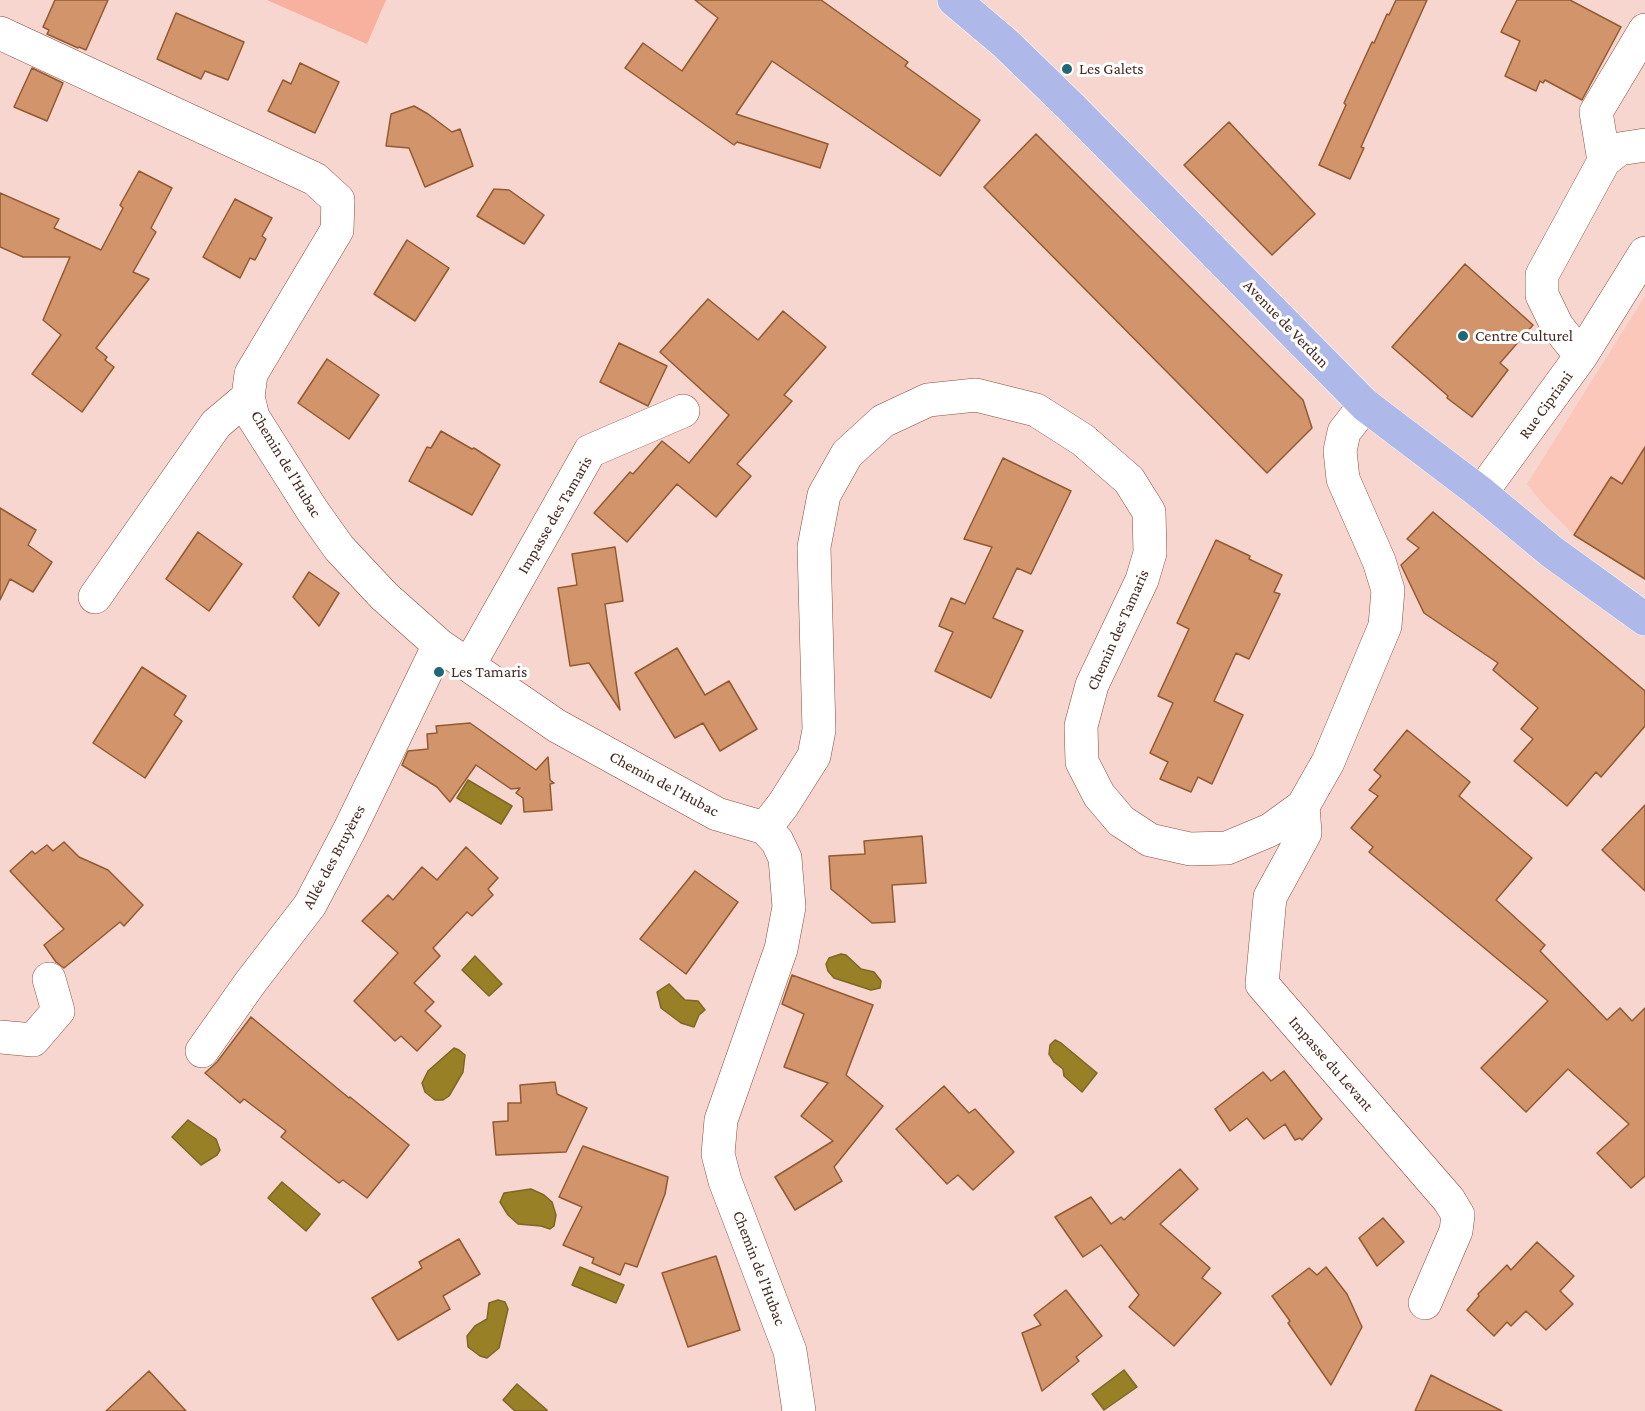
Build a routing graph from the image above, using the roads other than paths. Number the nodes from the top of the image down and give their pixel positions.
1 (954, 0) edge
2 (1645, 30) edge
3 (0, 33) edge
4 (1645, 145) edge
5 (1604, 161) junction
6 (1645, 253) edge
7 (1581, 356) junction
8 (248, 397) junction
9 (1365, 405) junction
10 (683, 411) dead end
11 (1481, 493) junction
12 (94, 597) dead end
13 (1643, 616) edge
14 (439, 645) junction
15 (469, 665) junction
16 (1303, 806) junction
17 (765, 828) junction
18 (49, 979) dead end
19 (0, 1037) edge
20 (202, 1051) dead end
21 (1425, 1303) dead end
22 (799, 1411) edge

1 - 9 main road, Avenue de Verdun
2 - 5 street
3 - 8 street, Chemin de l'Hubac
4 - 5 street
5 - 7 street
6 - 7 street, Rue Cipriani
7 - 11 street, Rue Cipriani
8 - 12 street, Chemin de l'Hubac
8 - 14 street, Chemin de l'Hubac
9 - 11 main road, Avenue de Verdun
9 - 16 street, Chemin des Tamaris
10 - 15 street, Impasse des Tamaris
11 - 13 main road, Avenue de Verdun
14 - 15 street, Chemin de l'Hubac
14 - 20 street, Allée des Bruyères
15 - 17 street, Chemin de l'Hubac
16 - 17 street, Chemin des Tamaris
16 - 21 street, Impasse du Levant
17 - 22 street, Chemin de l'Hubac
18 - 19 street

